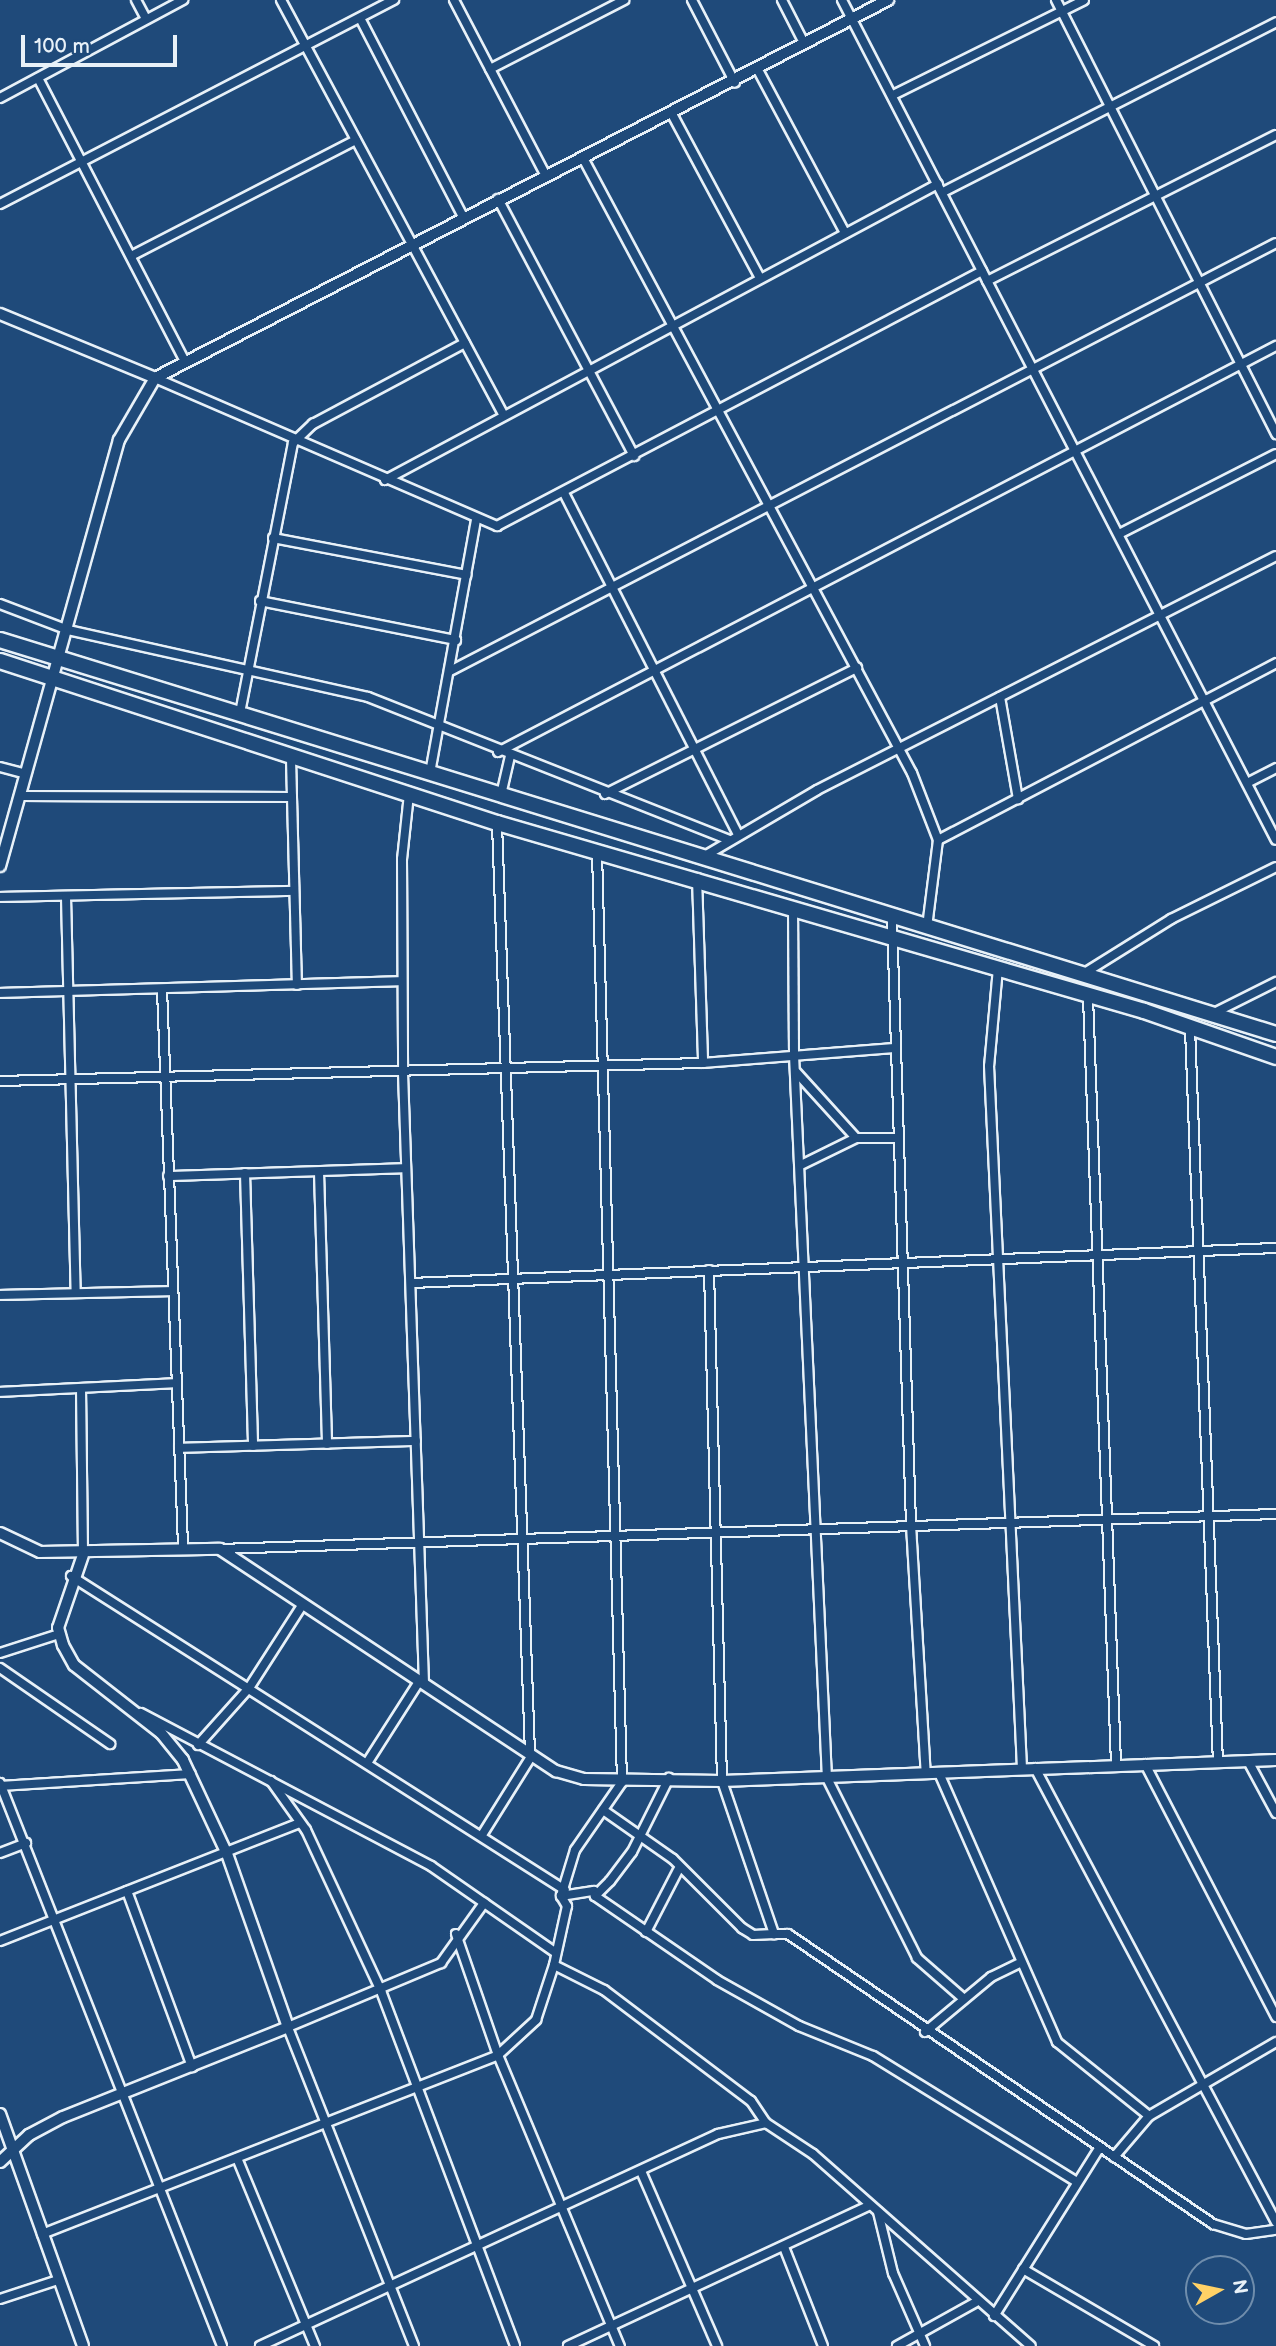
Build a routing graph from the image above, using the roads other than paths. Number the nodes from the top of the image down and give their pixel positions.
1 (136, 0) edge
2 (184, 0) edge
3 (281, 0) edge
4 (394, 0) edge
5 (454, 0) edge
6 (624, 0) edge
7 (692, 0) edge
8 (782, 0) edge
9 (842, 0) edge
10 (888, 0) edge
11 (1056, 0) edge
12 (1084, 0) edge
13 (1062, 11) junction
14 (360, 18) junction
15 (146, 19) junction
16 (852, 19) junction
17 (1276, 22) edge
18 (804, 43) junction
19 (305, 47) junction
20 (490, 69) junction
21 (758, 70) junction
22 (38, 78) junction
23 (734, 83) junction
24 (893, 95) junction
25 (0, 98) edge
26 (1110, 108) junction
27 (672, 114) junction
28 (1276, 135) edge
29 (356, 140) junction
30 (583, 158) junction
31 (82, 162) junction
32 (546, 176) junction
33 (940, 188) junction
34 (1154, 196) junction
35 (498, 199) junction
36 (0, 204) edge
37 (463, 216) junction
38 (845, 233) junction
39 (411, 243) junction
40 (1276, 243) edge
41 (131, 256) junction
42 (982, 271) junction
43 (760, 278) junction
44 (987, 281) junction
45 (1200, 283) junction
46 (0, 314) edge
47 (675, 323) junction
48 (465, 343) junction
49 (1276, 346) edge
50 (186, 363) junction
51 (1241, 364) junction
52 (1031, 366) junction
53 (587, 369) junction
54 (155, 378) junction
55 (718, 407) junction
56 (503, 414) junction
57 (1276, 433) edge
58 (293, 443) junction
59 (1074, 450) junction
60 (1276, 454) edge
61 (634, 456) junction
62 (386, 480) junction
63 (564, 493) junction
64 (768, 505) junction
65 (476, 520) junction
66 (1119, 534) junction
67 (274, 538) junction
68 (1276, 556) edge
69 (467, 575) junction
70 (612, 585) junction
71 (813, 587) junction
72 (260, 601) junction
73 (0, 604) edge
74 (1160, 615) junction
75 (68, 630) junction
76 (0, 640) edge
77 (456, 640) junction
78 (55, 656) junction
79 (0, 661) edge
80 (1276, 663) edge
81 (857, 668) junction
82 (655, 669) junction
83 (450, 671) junction
84 (245, 674) junction
85 (49, 675) junction
86 (1000, 697) junction
87 (1203, 699) junction
88 (240, 713) junction
89 (442, 721) junction
90 (696, 749) junction
91 (898, 751) junction
92 (498, 752) junction
93 (510, 757) junction
94 (291, 759) junction
95 (0, 767) edge
96 (1276, 768) edge
97 (430, 773) junction
98 (26, 774) junction
99 (1247, 783) junction
100 (410, 794) junction
101 (606, 794) junction
102 (501, 795) junction
103 (20, 796) junction
104 (292, 797) junction
105 (1018, 799) junction
106 (497, 823) junction
107 (738, 835) junction
108 (729, 840) junction
109 (938, 840) junction
110 (1276, 840) edge
111 (597, 850) junction
112 (702, 858) junction
113 (0, 862) edge
114 (1276, 867) edge
115 (697, 878) junction
116 (294, 891) junction
117 (0, 897) edge
118 (66, 897) junction
119 (793, 908) junction
120 (892, 920) junction
121 (926, 930) junction
122 (890, 937) junction
123 (998, 967) junction
124 (1081, 975) junction
125 (402, 981) junction
126 (1276, 982) edge
127 (296, 985) junction
128 (162, 989) junction
129 (69, 991) junction
130 (0, 993) edge
131 (1088, 997) junction
132 (1212, 1014) junction
133 (1190, 1028) junction
134 (1276, 1034) edge
135 (893, 1048) junction
136 (794, 1055) junction
137 (1276, 1057) edge
138 (703, 1063) junction
139 (604, 1065) junction
140 (505, 1069) junction
141 (796, 1072) junction
142 (403, 1073) junction
143 (164, 1080) junction
144 (0, 1081) edge
145 (71, 1082) junction
146 (856, 1138) junction
147 (895, 1138) junction
148 (801, 1166) junction
149 (406, 1168) junction
150 (318, 1172) junction
151 (245, 1173) junction
152 (167, 1176) junction
153 (1276, 1248) edge
154 (1194, 1251) junction
155 (1097, 1256) junction
156 (999, 1259) junction
157 (902, 1261) junction
158 (804, 1265) junction
159 (709, 1270) junction
160 (612, 1274) junction
161 (512, 1279) junction
162 (411, 1283) junction
163 (171, 1291) junction
164 (76, 1293) junction
165 (0, 1295) edge
166 (175, 1383) junction
167 (81, 1388) junction
168 (0, 1392) edge
169 (416, 1441) junction
170 (327, 1444) junction
171 (253, 1446) junction
172 (179, 1448) junction
173 (1276, 1514) edge
174 (1207, 1516) junction
175 (1110, 1519) junction
176 (1009, 1522) junction
177 (814, 1525) junction
178 (911, 1525) junction
179 (715, 1531) junction
180 (0, 1533) edge
181 (619, 1538) junction
182 (526, 1541) junction
183 (419, 1546) junction
184 (183, 1547) junction
185 (220, 1549) junction
186 (83, 1555) junction
187 (71, 1576) junction
188 (303, 1604) junction
189 (59, 1634) junction
190 (0, 1653) edge
191 (0, 1668) edge
192 (422, 1682) junction
193 (249, 1688) junction
194 (130, 1706) junction
195 (110, 1744) dead end
196 (198, 1745) junction
197 (531, 1755) junction
198 (1276, 1760) edge
199 (1248, 1761) junction
200 (1218, 1762) junction
201 (367, 1763) junction
202 (1145, 1764) junction
203 (1116, 1766) junction
204 (1035, 1768) junction
205 (1023, 1769) junction
206 (939, 1773) junction
207 (191, 1774) junction
208 (926, 1774) junction
209 (669, 1778) junction
210 (827, 1778) junction
211 (271, 1781) junction
212 (722, 1781) junction
213 (622, 1782) junction
214 (0, 1785) edge
215 (603, 1810) junction
216 (1276, 1814) edge
217 (300, 1823) junction
218 (639, 1834) junction
219 (482, 1835) junction
220 (26, 1843) junction
221 (0, 1853) edge
222 (227, 1854) junction
223 (678, 1870) junction
224 (127, 1891) junction
225 (563, 1893) junction
226 (595, 1896) junction
227 (484, 1903) junction
228 (56, 1919) junction
229 (646, 1932) junction
230 (456, 1934) junction
231 (774, 1934) junction
232 (0, 1941) edge
233 (556, 1953) junction
234 (1020, 1963) junction
235 (554, 1965) junction
236 (381, 1991) junction
237 (964, 2000) junction
238 (1276, 2017) edge
239 (288, 2026) junction
240 (925, 2032) junction
241 (1276, 2042) edge
242 (498, 2055) junction
243 (192, 2067) junction
244 (1200, 2082) junction
245 (418, 2086) junction
246 (121, 2092) junction
247 (0, 2114) edge
248 (1150, 2116) junction
249 (326, 2123) junction
250 (766, 2123) junction
251 (1100, 2147) junction
252 (12, 2148) junction
253 (1114, 2157) junction
254 (236, 2158) junction
255 (0, 2162) edge
256 (641, 2171) junction
257 (1077, 2182) junction
258 (160, 2190) junction
259 (868, 2206) junction
260 (564, 2210) junction
261 (878, 2212) junction
262 (1276, 2222) edge
263 (1276, 2230) edge
264 (42, 2234) junction
265 (478, 2246) junction
266 (784, 2247) junction
267 (1023, 2269) junction
268 (58, 2280) junction
269 (389, 2284) junction
270 (695, 2290) junction
271 (0, 2299) edge
272 (976, 2302) junction
273 (993, 2316) junction
274 (306, 2324) junction
275 (612, 2327) junction
276 (920, 2334) junction
277 (83, 2346) edge
278 (222, 2346) edge
279 (260, 2346) edge
280 (314, 2346) edge
281 (414, 2346) edge
282 (515, 2346) edge
283 (568, 2346) edge
284 (620, 2346) edge
285 (717, 2346) edge
286 (823, 2346) edge
287 (897, 2346) edge
288 (925, 2346) edge
289 (1031, 2346) edge
290 (1154, 2346) edge

1 - 15 street
2 - 15 street
3 - 19 street
4 - 14 street
5 - 20 street
6 - 20 street
7 - 23 street
8 - 18 street
9 - 16 street
10 - 16 street
11 - 13 street
12 - 13 street
13 - 24 street
13 - 26 street
14 - 19 street
14 - 37 street
15 - 22 street
16 - 18 street
16 - 24 street
17 - 26 street
18 - 21 street
19 - 29 street
19 - 31 street
20 - 32 street
21 - 23 street
21 - 38 street
22 - 25 street
22 - 31 street
23 - 27 street
24 - 33 street
26 - 33 street
26 - 34 street
27 - 30 street
27 - 43 street
28 - 34 street
29 - 39 street
29 - 41 street
30 - 32 street
30 - 47 street
31 - 36 street
31 - 41 street
32 - 35 street
33 - 38 street
33 - 42 street
34 - 44 street
34 - 45 street
35 - 37 street
35 - 53 street
37 - 39 street
38 - 43 street
39 - 48 street
39 - 50 street
40 - 45 street
41 - 50 street
42 - 44 street
42 - 55 street
43 - 47 street
44 - 52 street
45 - 51 street
45 - 52 street
46 - 54 street
47 - 53 street
47 - 55 street
48 - 56 street
48 - 58 street
49 - 51 street
50 - 54 street
51 - 57 street
51 - 59 street
52 - 59 street
52 - 64 street
53 - 56 street
53 - 61 street
54 - 58 street
54 - 75 street
55 - 61 street
55 - 64 street
56 - 62 street
58 - 62 street
58 - 67 street
59 - 66 street
59 - 71 street
60 - 66 street
61 - 63 street
62 - 65 street
63 - 65 street
63 - 70 street
64 - 70 street
64 - 71 street
65 - 69 street
66 - 74 street
67 - 69 street
67 - 72 street
68 - 74 street
69 - 77 street
70 - 82 street
70 - 83 street
71 - 81 street
71 - 82 street
72 - 77 street
72 - 84 street
73 - 75 street
74 - 86 street
74 - 87 street
75 - 78 street
75 - 84 street
76 - 78 main road
77 - 83 street
78 - 85 street
78 - 88 main road
79 - 85 main road
80 - 87 street
81 - 90 street
81 - 91 street
82 - 90 street
82 - 92 street
83 - 89 street
84 - 88 street
84 - 89 street
85 - 94 main road
85 - 98 street
86 - 91 street
86 - 105 street
87 - 99 street
87 - 105 street
88 - 97 main road
89 - 92 street
89 - 97 street
90 - 101 street
90 - 107 street
91 - 107 street
91 - 109 street
92 - 93 street
93 - 101 street
93 - 102 street
94 - 100 main road
94 - 104 street
95 - 98 street
96 - 99 street
97 - 102 main road
98 - 103 street
99 - 110 street
100 - 106 main road
100 - 125 street
101 - 108 street
102 - 112 main road
103 - 104 street
103 - 113 street
104 - 116 street
105 - 109 street
106 - 111 main road
106 - 140 street
107 - 108 street
108 - 112 street
109 - 121 street
111 - 115 main road
111 - 139 street
112 - 120 main road
114 - 124 street
115 - 119 main road
115 - 138 street
116 - 118 street
116 - 127 street
117 - 118 street
118 - 129 street
119 - 122 main road
119 - 136 street
120 - 121 main road
120 - 122 street
121 - 124 main road
122 - 123 main road
122 - 135 street
123 - 131 main road
123 - 156 street
124 - 132 main road
125 - 127 street
125 - 142 street
126 - 132 street
127 - 128 street
128 - 129 street
128 - 143 street
129 - 130 street
129 - 145 street
131 - 133 main road
131 - 155 street
132 - 134 main road
133 - 137 main road
133 - 154 street
135 - 136 street
135 - 147 street
136 - 138 street
136 - 141 street
138 - 139 street
139 - 140 street
139 - 160 street
140 - 142 street
140 - 161 street
141 - 146 street
141 - 148 street
142 - 143 street
142 - 149 street
143 - 145 street
143 - 152 street
144 - 145 street
145 - 164 street
146 - 147 street
146 - 148 street
147 - 157 street
148 - 158 street
149 - 150 street
149 - 162 street
150 - 151 street
150 - 170 street
151 - 152 street
151 - 171 street
152 - 163 street
153 - 154 street
154 - 155 street
154 - 174 street
155 - 156 street
155 - 175 street
156 - 157 street
156 - 176 street
157 - 158 street
157 - 178 street
158 - 159 street
158 - 177 street
159 - 160 street
159 - 179 street
160 - 161 street
160 - 181 street
161 - 162 street
161 - 182 street
162 - 169 street
163 - 164 street
163 - 166 street
164 - 165 street
166 - 167 street
166 - 172 street
167 - 168 street
167 - 186 street
169 - 170 street
169 - 183 street
170 - 171 street
171 - 172 street
172 - 184 street
173 - 174 street
174 - 175 street
174 - 200 street
175 - 176 street
175 - 203 street
176 - 178 street
176 - 205 street
177 - 178 street
177 - 179 street
177 - 210 street
178 - 208 street
179 - 181 street
179 - 212 street
180 - 186 street
181 - 182 street
181 - 213 street
182 - 183 street
182 - 197 street
183 - 185 street
183 - 192 street
184 - 185 street
184 - 186 street
185 - 188 street
186 - 187 street
187 - 189 street
187 - 193 street
188 - 192 street
188 - 193 street
189 - 190 street
189 - 194 street
191 - 195 street
192 - 197 street
192 - 201 street
193 - 196 street
193 - 201 street
194 - 196 street
194 - 207 street
196 - 211 street
197 - 213 street
197 - 219 street
198 - 199 street
199 - 200 street
199 - 216 street
200 - 202 street
201 - 219 street
202 - 203 street
202 - 238 street
203 - 204 street
204 - 205 street
204 - 244 street
205 - 206 street
206 - 208 street
206 - 234 street
207 - 214 street
207 - 222 street
208 - 210 street
209 - 212 street
209 - 213 street
209 - 218 street
210 - 212 street
210 - 237 street
211 - 217 street
211 - 227 street
212 - 231 street
213 - 215 street
214 - 220 street
215 - 218 street
215 - 225 street
217 - 222 street
217 - 236 street
218 - 223 street
218 - 226 street
219 - 225 street
220 - 221 street
220 - 228 street
222 - 224 street
222 - 239 street
223 - 229 street
223 - 231 street
224 - 228 street
224 - 243 street
225 - 226 street
225 - 233 street
226 - 229 street
227 - 230 street
227 - 233 street
228 - 232 street
228 - 246 street
229 - 257 street
230 - 236 street
230 - 242 street
231 - 240 street
233 - 235 street
234 - 237 street
234 - 248 street
235 - 242 street
235 - 250 street
236 - 239 street
236 - 245 street
237 - 240 street
239 - 243 street
239 - 249 street
240 - 251 street
241 - 244 street
242 - 245 street
242 - 260 street
243 - 246 street
244 - 248 street
244 - 262 street
245 - 249 street
245 - 265 street
246 - 252 street
246 - 258 street
247 - 252 street
248 - 253 street
249 - 254 street
249 - 269 street
250 - 256 street
250 - 259 street
251 - 253 street
251 - 257 street
252 - 255 street
252 - 264 street
253 - 263 street
254 - 258 street
254 - 274 street
256 - 260 street
256 - 270 street
257 - 267 street
258 - 264 street
258 - 278 street
259 - 261 street
259 - 266 street
260 - 265 street
260 - 275 street
261 - 272 street
261 - 276 street
264 - 268 street
265 - 269 street
265 - 282 street
266 - 270 street
266 - 286 street
267 - 273 street
267 - 290 street
268 - 271 street
268 - 277 street
269 - 274 street
269 - 281 street
270 - 275 street
270 - 285 street
272 - 273 street
272 - 276 street
273 - 289 street
274 - 279 street
274 - 280 street
275 - 283 street
275 - 284 street
276 - 287 street
276 - 288 street

